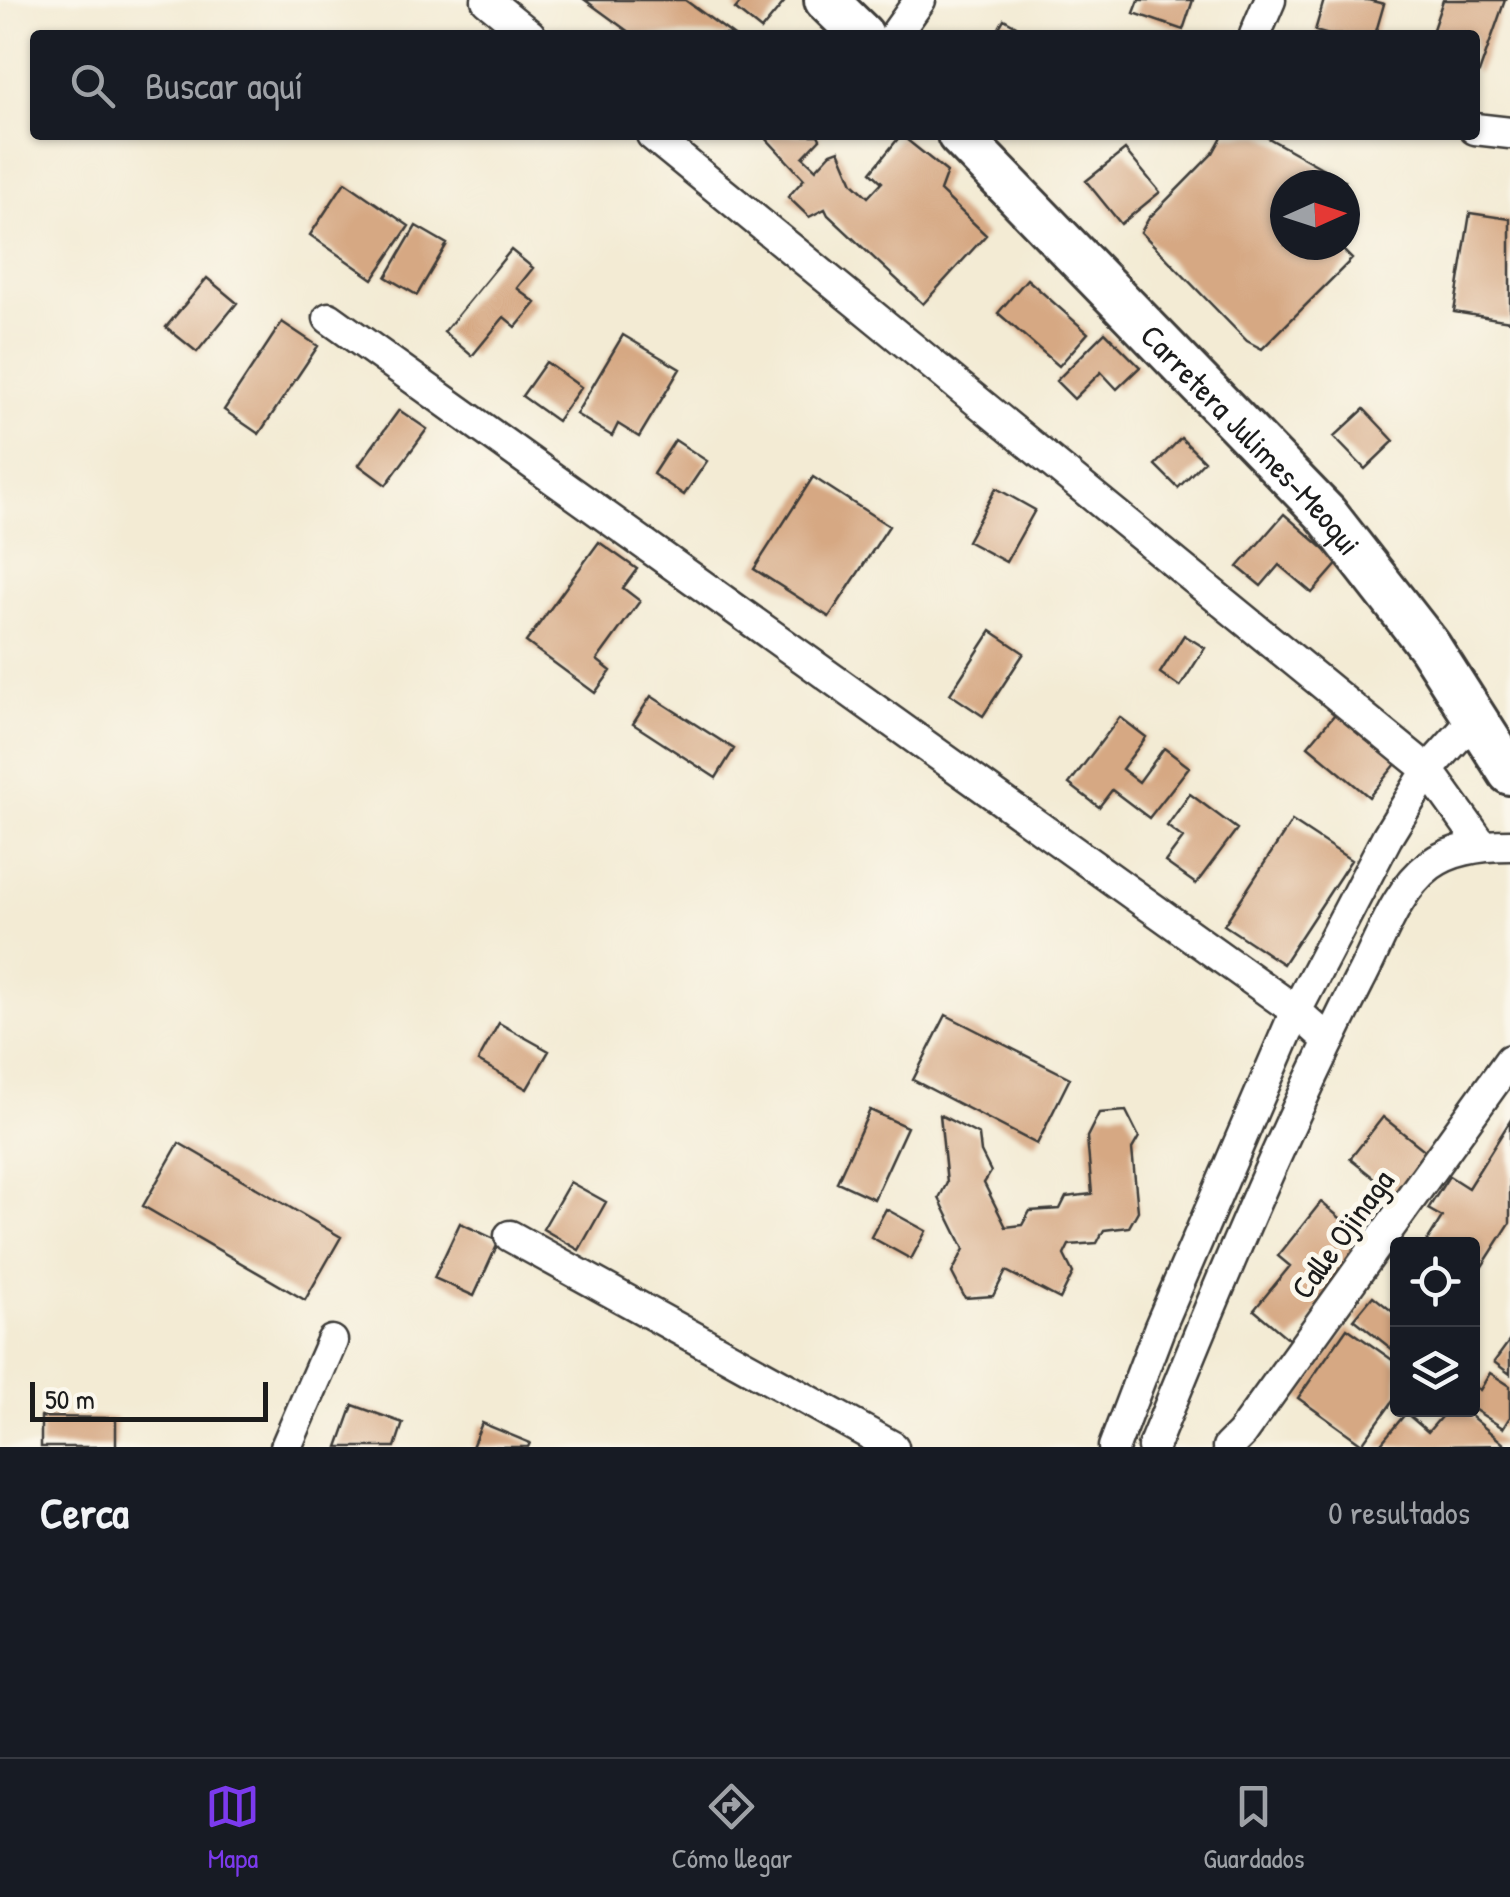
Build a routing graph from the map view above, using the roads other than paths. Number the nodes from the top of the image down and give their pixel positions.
1 (487, 0) edge
2 (826, 0) edge
3 (920, 0) edge
4 (1270, 0) edge
5 (524, 30) edge
6 (857, 30) edge
7 (899, 30) edge
8 (1258, 30) edge
9 (1480, 130) edge
10 (1510, 133) edge
11 (658, 140) edge
12 (963, 140) edge
13 (329, 318) dead end
14 (1475, 718) junction
15 (1428, 770) junction
16 (1510, 773) edge
17 (1496, 845) edge
18 (1296, 1012) junction
19 (1329, 1041) junction
20 (1510, 1060) edge
21 (1228, 1168) junction
22 (1260, 1189) junction
23 (510, 1236) dead end
24 (332, 1340) dead end
25 (286, 1447) edge
26 (893, 1447) edge
27 (1114, 1447) edge
28 (1153, 1447) edge
29 (1228, 1447) edge

1 - 5 street
2 - 6 main road
3 - 7 street
4 - 8 street
9 - 10 street
11 - 15 street
12 - 14 main road, Carretera Julimes-Meoqui
13 - 18 street
14 - 15 street
14 - 16 main road, Carretera Julimes-Meoqui
15 - 17 street
15 - 18 street
17 - 19 street
18 - 19 street
18 - 21 street
19 - 22 street
20 - 29 street, Calle Ojinaga
21 - 22 street
21 - 27 street
22 - 28 street
23 - 26 street
24 - 25 street

